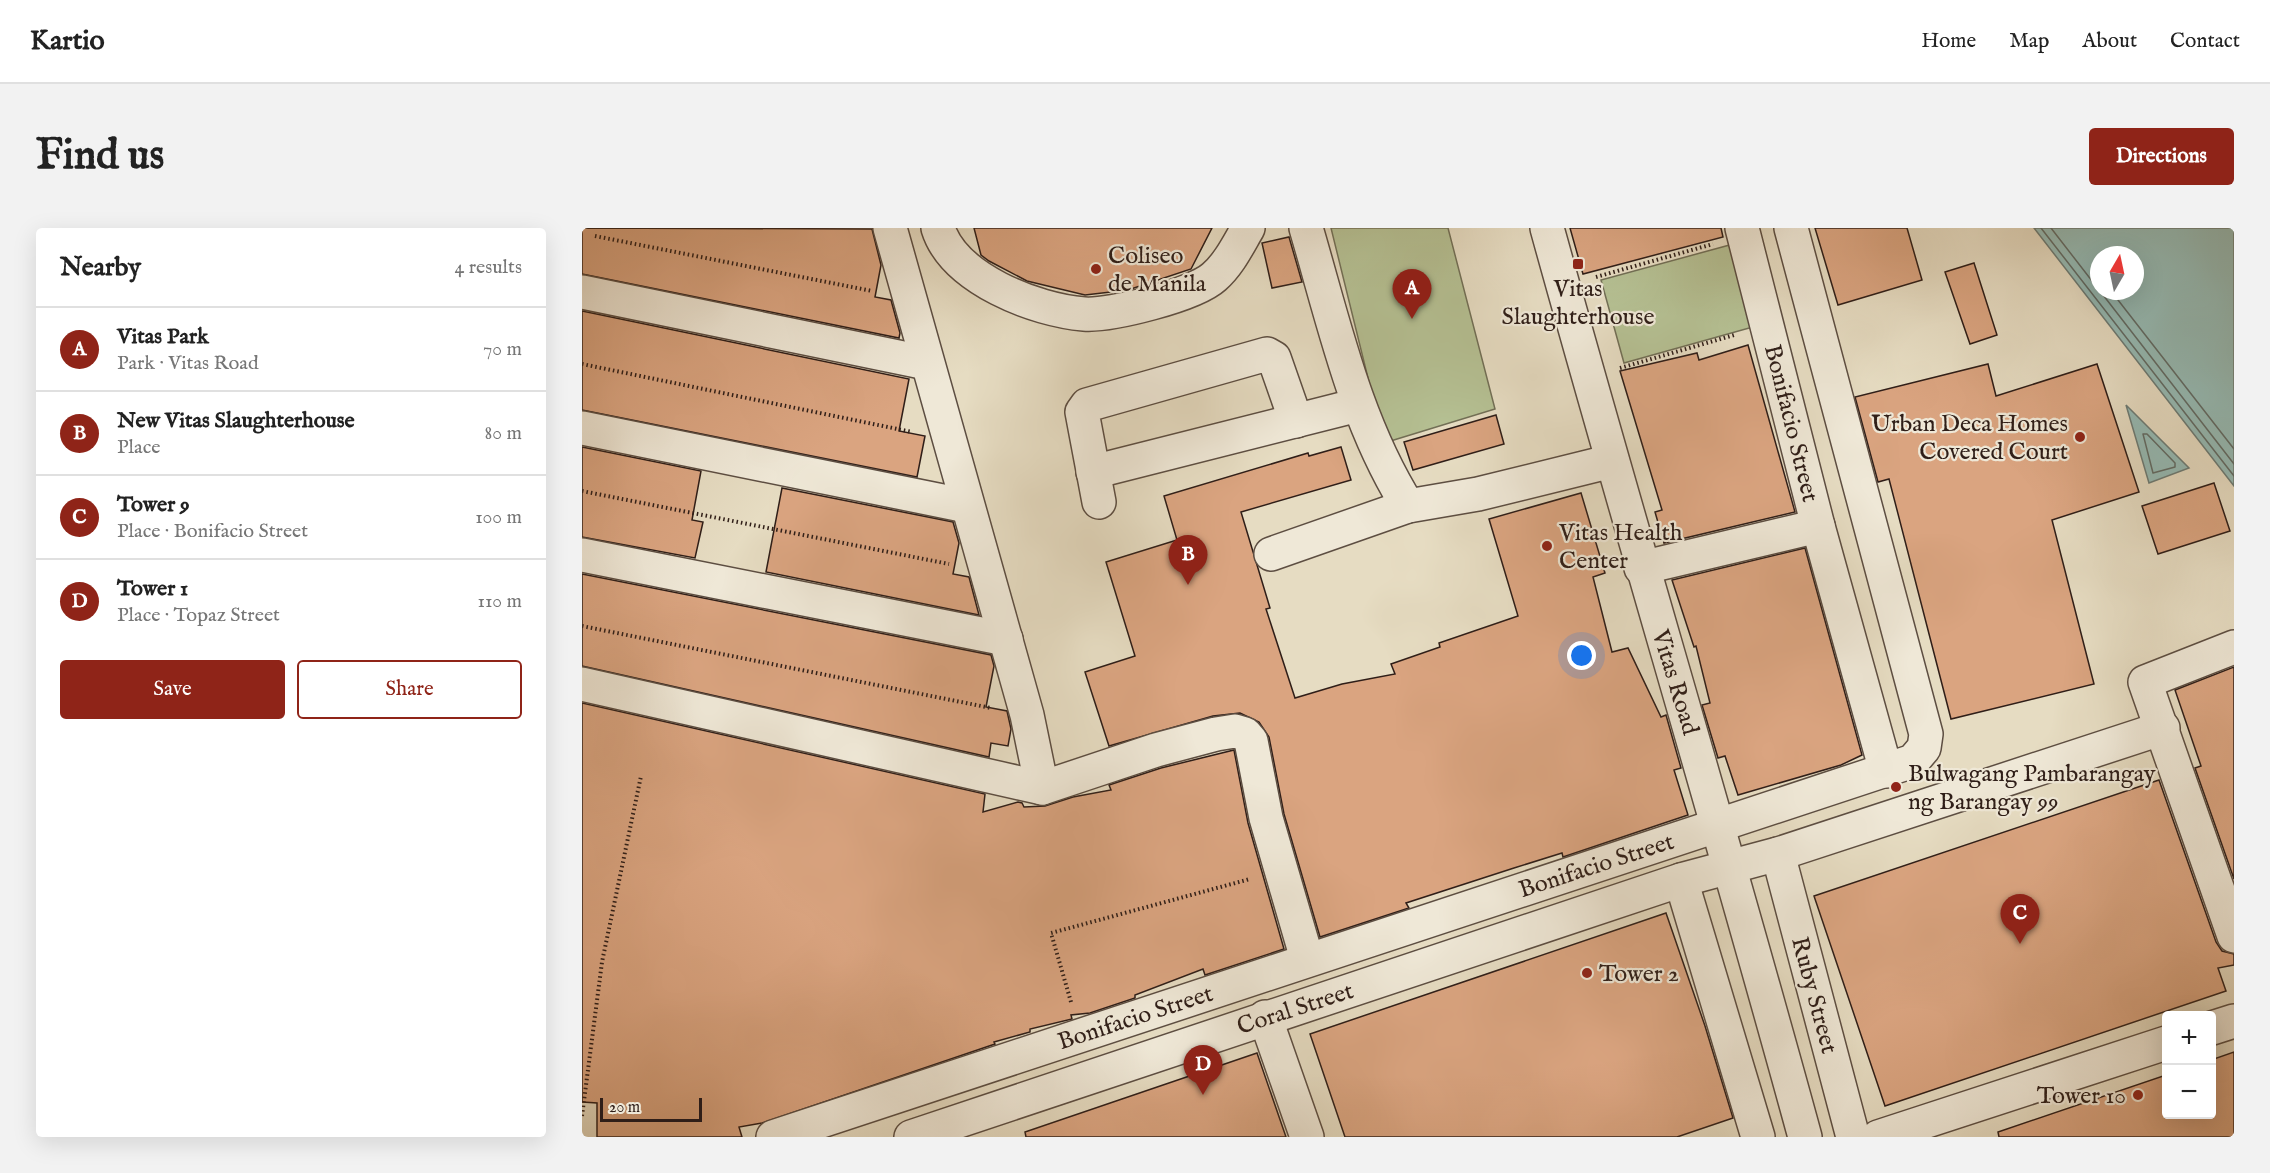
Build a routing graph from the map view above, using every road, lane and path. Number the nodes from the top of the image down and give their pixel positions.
1 (890, 228) edge
2 (938, 228) edge
3 (1248, 228) edge
4 (1306, 228) edge
5 (1547, 228) edge
6 (1791, 228) edge
7 (1743, 232) edge
8 (595, 236) dead end
9 (1563, 286) junction
10 (582, 292) edge
11 (908, 298) junction
12 (1767, 326) junction
13 (927, 363) junction
14 (582, 364) edge
15 (1588, 377) junction
16 (1358, 405) junction
17 (1296, 420) junction
18 (582, 428) edge
19 (948, 439) junction
20 (1612, 461) junction
21 (582, 491) edge
22 (967, 506) junction
23 (1408, 506) junction
24 (1818, 526) junction
25 (1271, 554) dead end
26 (582, 555) edge
27 (1641, 568) junction
28 (987, 572) junction
29 (582, 626) edge
30 (1006, 639) junction
31 (2234, 647) edge
32 (582, 684) edge
33 (1027, 715) junction
34 (2163, 728) junction
35 (1886, 771) junction
36 (641, 776) dead end
37 (1042, 788) junction
38 (1719, 825) junction
39 (1778, 854) junction
40 (1731, 867) junction
41 (1281, 871) junction
42 (1681, 880) junction
43 (2234, 936) edge
44 (1307, 959) junction
45 (1265, 1017) junction
46 (2234, 1021) edge
47 (2216, 1026) edge
48 (1080, 1035) junction
49 (2162, 1044) edge
50 (582, 1116) edge
51 (773, 1137) edge
52 (911, 1137) edge
53 (1307, 1137) edge
54 (1757, 1137) edge
55 (1805, 1137) edge
56 (1853, 1137) edge
57 (1878, 1137) edge

1 - 11 street
2 - 3 street
4 - 16 street
5 - 9 street, Vitas Road
6 - 35 street
7 - 9 path
7 - 12 street, Bonifacio Street
8 - 11 path
9 - 15 street, Vitas Road
10 - 13 street
11 - 13 street
12 - 15 path
12 - 24 street, Bonifacio Street
13 - 19 street
14 - 19 path
15 - 20 street, Vitas Road
16 - 17 street
16 - 23 street
17 - 17 street
18 - 22 street
19 - 22 street
20 - 23 street
20 - 27 street, Vitas Road
21 - 28 path
22 - 28 street
23 - 25 street
24 - 27 street
24 - 35 street, Bonifacio Street
26 - 30 street
27 - 38 street, Vitas Road
28 - 30 street
29 - 33 path
30 - 33 street
31 - 34 street
32 - 37 street
33 - 37 street
34 - 39 street, Coral Street
34 - 43 street
35 - 38 street, Bonifacio Street
36 - 50 path
37 - 41 street
38 - 40 street, Vitas Road
38 - 44 street, Bonifacio Street
39 - 40 street, Coral Street
39 - 56 street, Ruby Street
40 - 42 street, Coral Street
40 - 55 street, Vitas Road
41 - 44 street
41 - 48 path
42 - 45 street, Coral Street
42 - 54 street
44 - 48 street, Bonifacio Street
45 - 52 street, Coral Street
45 - 53 street
46 - 47 street
48 - 51 street, Bonifacio Street
49 - 57 street

